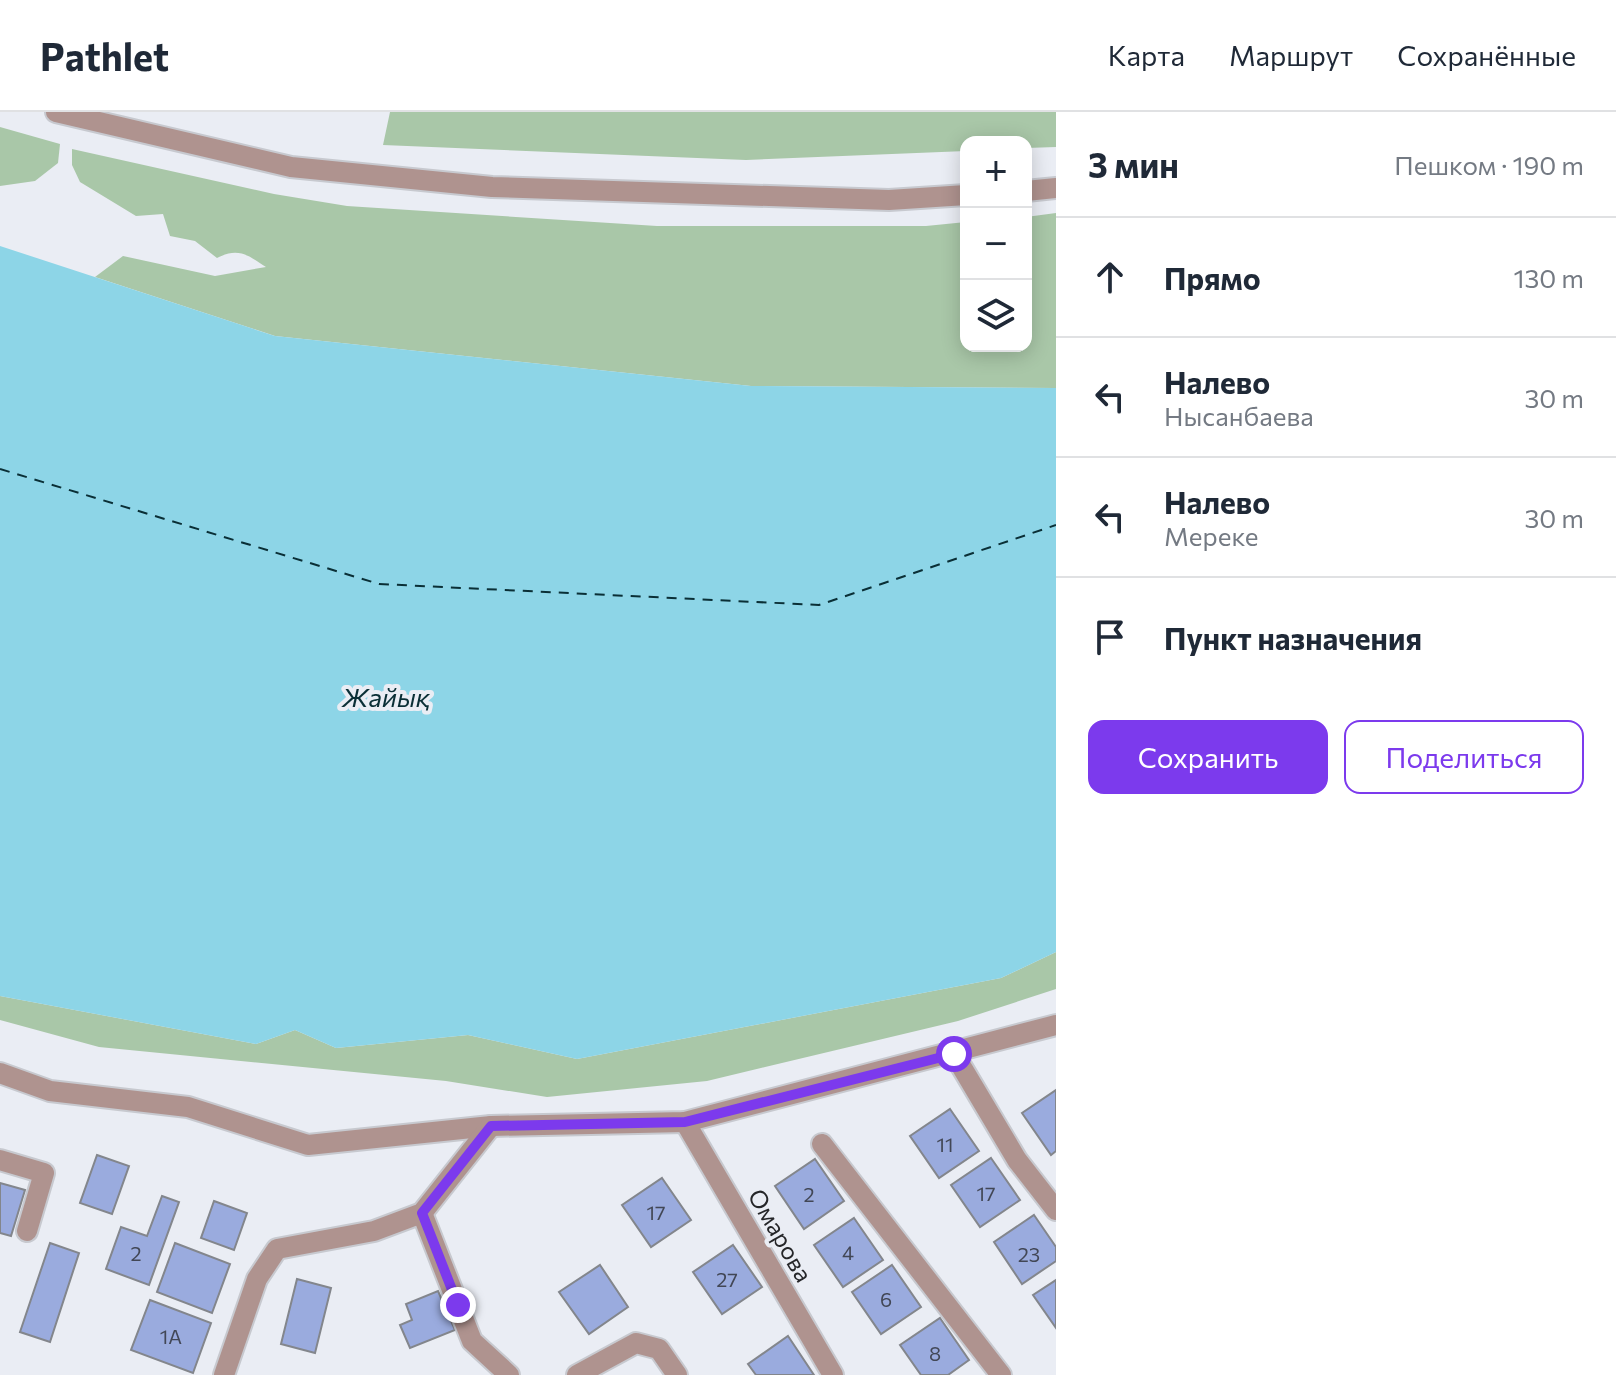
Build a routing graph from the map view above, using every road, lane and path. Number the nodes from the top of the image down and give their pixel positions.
1 (56, 112) edge
2 (1056, 188) edge
3 (1032, 190) edge
4 (960, 195) edge
5 (1056, 1025) edge
6 (954, 1054) junction
7 (0, 1073) edge
8 (685, 1122) junction
9 (491, 1126) junction
10 (822, 1144) dead end
11 (0, 1160) edge
12 (1056, 1210) edge
13 (422, 1213) junction
14 (27, 1231) dead end
15 (224, 1375) edge
16 (509, 1375) edge
17 (577, 1375) edge
18 (677, 1375) edge
19 (833, 1375) edge
20 (1001, 1375) edge

1 - 4 street
2 - 3 street
5 - 6 street
6 - 8 street
6 - 12 street
7 - 9 street
8 - 9 street
8 - 19 street, Омарова
9 - 13 street
10 - 20 street
11 - 14 street
13 - 15 street
13 - 16 street
17 - 18 street

